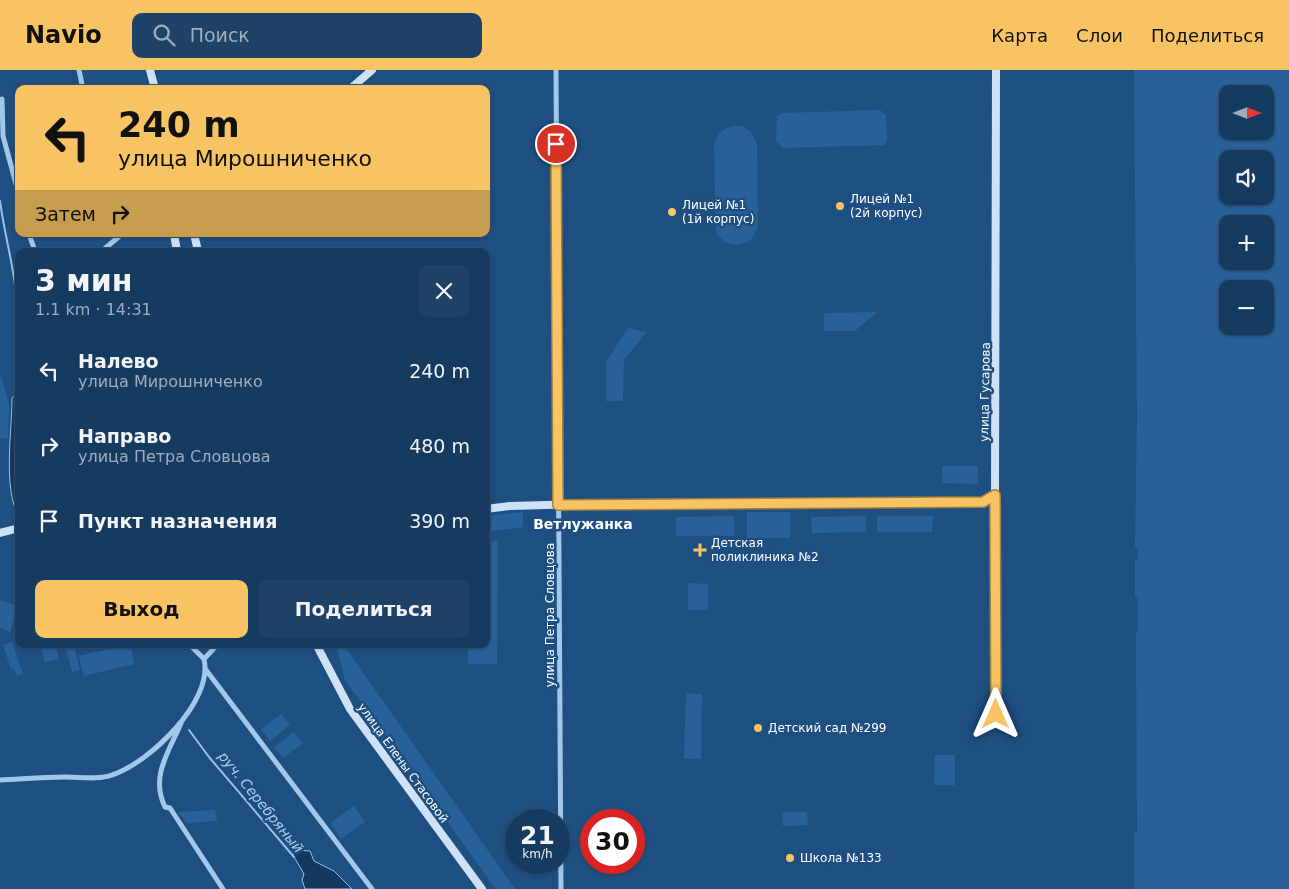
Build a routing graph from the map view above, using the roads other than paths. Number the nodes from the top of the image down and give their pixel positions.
1 (79, 70) edge
2 (150, 70) edge
3 (372, 70) edge
4 (556, 70) edge
5 (996, 70) edge
6 (82, 85) edge
7 (154, 85) edge
8 (355, 85) edge
9 (2, 99) dead end
10 (15, 180) edge
11 (118, 237) edge
12 (105, 248) edge
13 (995, 495) junction
14 (558, 505) junction
15 (490, 508) edge
16 (15, 529) edge
17 (0, 533) edge
18 (194, 648) edge
19 (214, 648) edge
20 (318, 648) edge
21 (204, 659) junction
22 (206, 670) junction
23 (996, 714) dead end
24 (182, 719) junction
25 (0, 780) edge
26 (222, 889) edge
27 (372, 889) edge
28 (482, 889) edge
29 (561, 889) edge

1 - 6 street
2 - 7 street
3 - 8 street
4 - 14 street, улица Петра Словцова
5 - 13 street, улица Гусарова
9 - 10 street
11 - 12 street
13 - 14 street
13 - 23 street, улица Гусарова
14 - 15 street
14 - 29 street, улица Петра Словцова
16 - 17 street
18 - 21 street
19 - 21 street
20 - 28 street, улица Елены Стасовой
21 - 22 street
22 - 24 street
22 - 27 street
24 - 25 street
24 - 26 street

